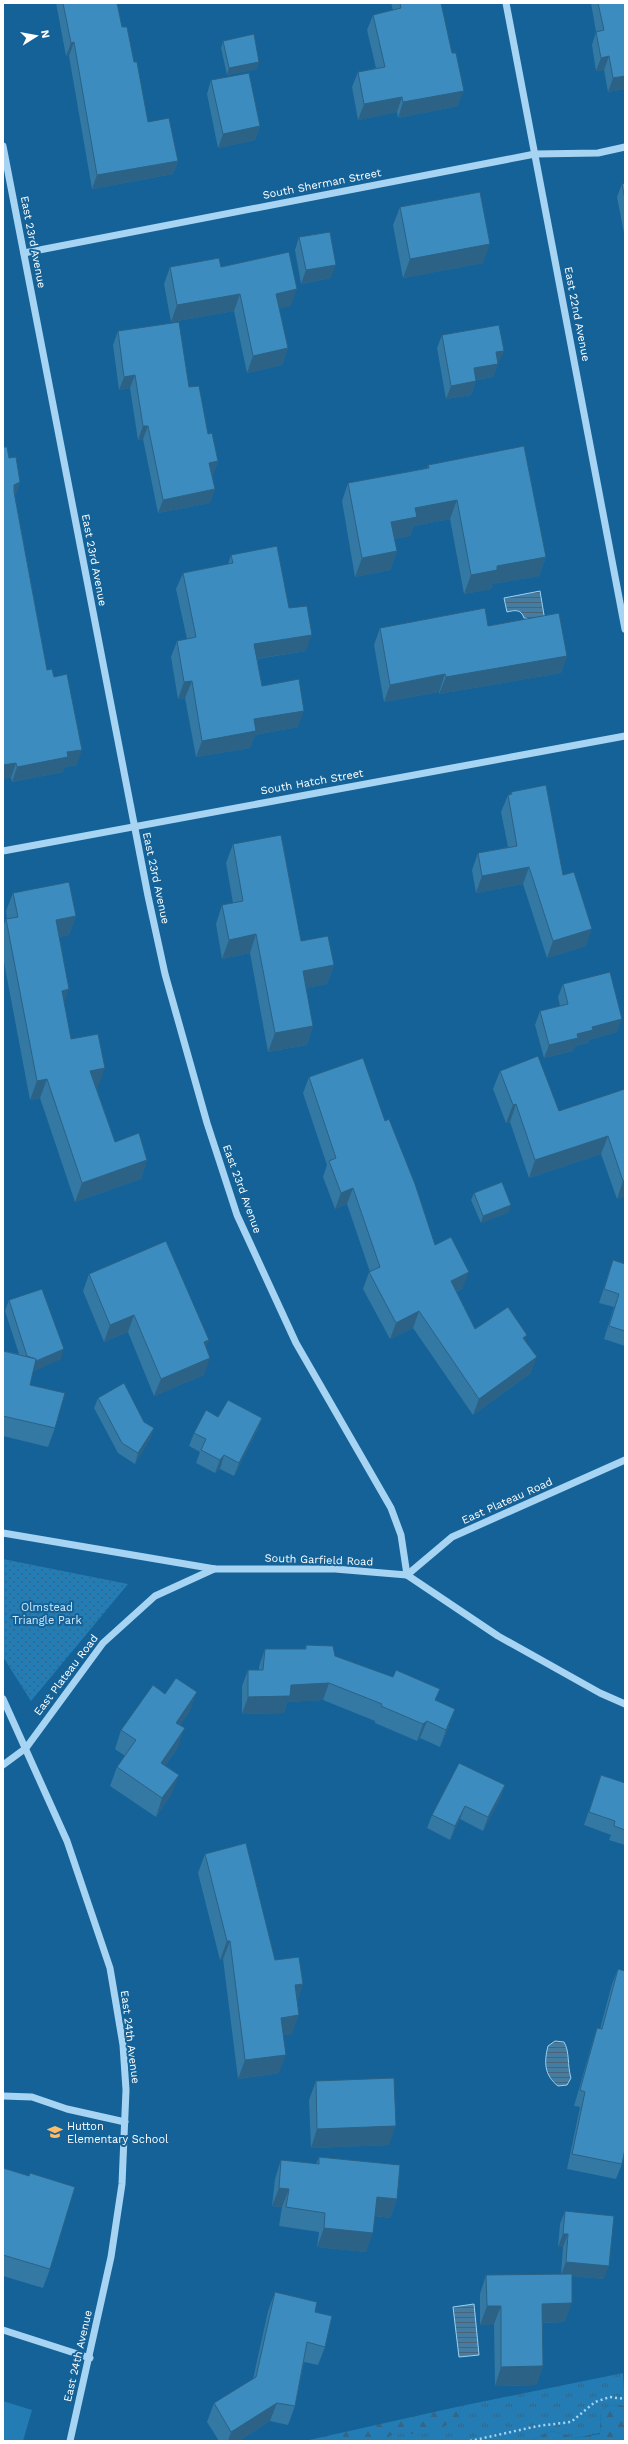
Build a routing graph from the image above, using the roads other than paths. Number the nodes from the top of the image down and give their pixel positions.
1 (506, 3) edge
2 (3, 146) edge
3 (625, 147) edge
4 (535, 154) junction
5 (24, 253) junction
6 (625, 629) edge
7 (625, 736) edge
8 (134, 827) junction
9 (3, 851) edge
10 (625, 1460) edge
11 (3, 1533) edge
12 (215, 1569) junction
13 (407, 1576) junction
14 (3, 1699) edge
15 (625, 1704) edge
16 (26, 1748) junction
17 (3, 1765) edge
18 (3, 2096) edge
19 (125, 2122) junction
20 (3, 2330) edge
21 (90, 2358) junction
22 (70, 2441) edge

1 - 4 street, East 22nd Avenue
2 - 5 street, East 23rd Avenue
3 - 4 street, South Sherman Street
4 - 5 street, South Sherman Street
4 - 6 street, East 22nd Avenue
5 - 8 street, East 23rd Avenue
7 - 8 street, South Hatch Street
8 - 9 street, South Hatch Street
8 - 13 street, East 23rd Avenue
10 - 13 street, East Plateau Road
11 - 12 street, South Garfield Road
12 - 13 street, South Garfield Road
12 - 16 street, East Plateau Road
13 - 15 street, South Garfield Road
14 - 16 street, East 24th Avenue
16 - 17 street, East Plateau Road
16 - 19 street, East 24th Avenue
18 - 19 street
19 - 21 street, East 24th Avenue
20 - 21 street
21 - 22 street, East 24th Avenue

